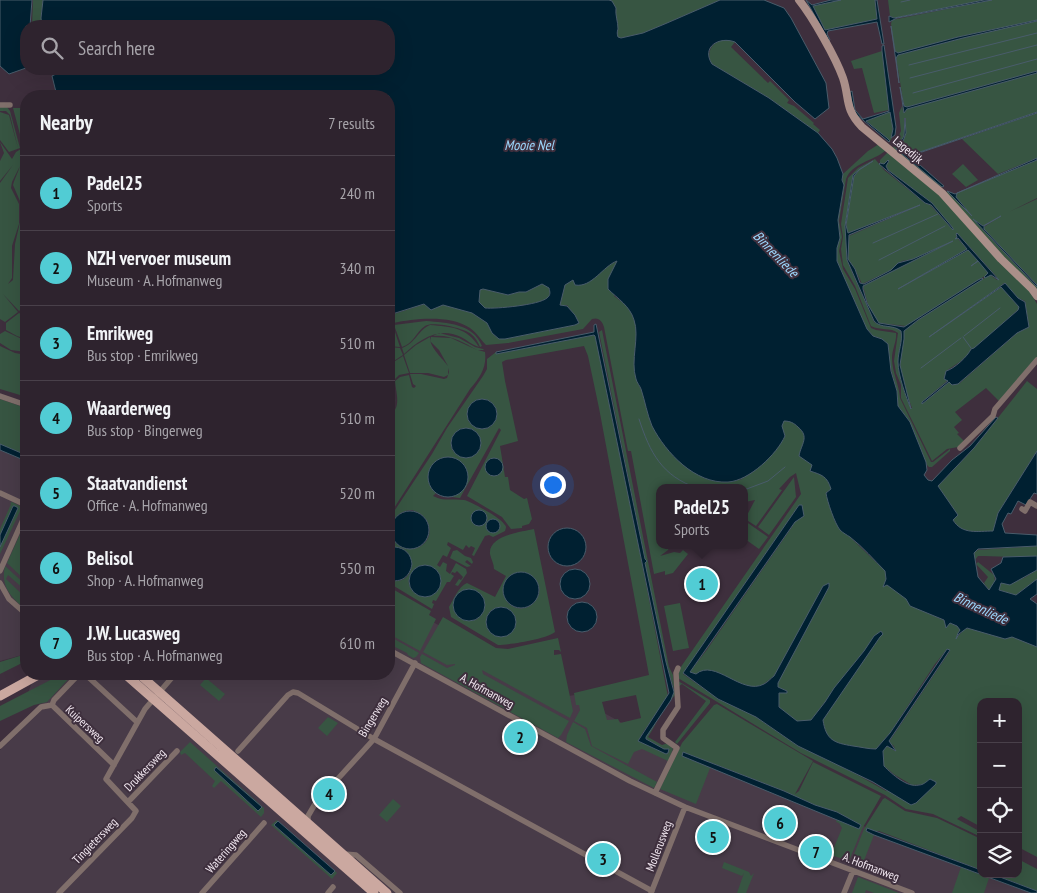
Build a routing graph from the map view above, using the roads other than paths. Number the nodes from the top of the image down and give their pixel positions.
1 (799, 0) edge
2 (0, 104) edge
3 (10, 105) dead end
4 (1037, 296) edge
5 (1037, 360) edge
6 (0, 396) edge
7 (20, 403) edge
8 (960, 448) dead end
9 (0, 492) edge
10 (20, 502) edge
11 (1037, 506) edge
12 (1022, 509) dead end
13 (20, 526) edge
14 (0, 571) edge
15 (0, 583) edge
16 (20, 609) edge
17 (395, 653) edge
18 (415, 663) junction
19 (678, 668) dead end
20 (20, 680) edge
21 (29, 680) edge
22 (73, 680) edge
23 (92, 680) edge
24 (134, 680) edge
25 (144, 680) edge
26 (170, 680) edge
27 (0, 691) edge
28 (157, 695) junction
29 (0, 696) edge
30 (52, 705) junction
31 (138, 722) junction
32 (374, 738) junction
33 (0, 746) edge
34 (177, 751) dead end
35 (238, 751) dead end
36 (114, 765) junction
37 (655, 793) junction
38 (128, 802) junction
39 (685, 807) junction
40 (264, 823) dead end
41 (308, 823) junction
42 (342, 853) junction
43 (853, 871) junction
44 (333, 887) dead end
45 (652, 892) edge
46 (59, 893) edge
47 (202, 893) edge
48 (328, 893) edge
49 (374, 893) edge
50 (387, 893) edge
51 (400, 893) edge
52 (844, 893) edge
53 (912, 893) edge

1 - 4 street, Lagedijk
2 - 3 street
5 - 8 street
6 - 7 street
9 - 10 street
11 - 12 street
13 - 14 street
15 - 16 street
17 - 18 street, A. Hofmanweg
18 - 32 street, Bingerweg
18 - 37 street, A. Hofmanweg
19 - 37 street
20 - 27 main road
21 - 29 main road
22 - 30 street, Kuipersweg
23 - 31 street
24 - 28 main road
25 - 28 main road
26 - 28 street
28 - 31 street
28 - 41 main road
28 - 49 main road
30 - 33 street
30 - 36 street, Kuipersweg
31 - 36 street
32 - 35 street
32 - 41 street, Bingerweg
32 - 45 street
34 - 38 street, Drukkersweg
36 - 38 street
37 - 39 street, A. Hofmanweg
38 - 46 street, Tingietersweg
39 - 43 street, A. Hofmanweg
39 - 45 street, Mollerusweg
40 - 47 street, Wateringweg
41 - 42 main road
42 - 50 main road
42 - 51 street
43 - 52 street
43 - 53 street, A. Hofmanweg
44 - 48 street

